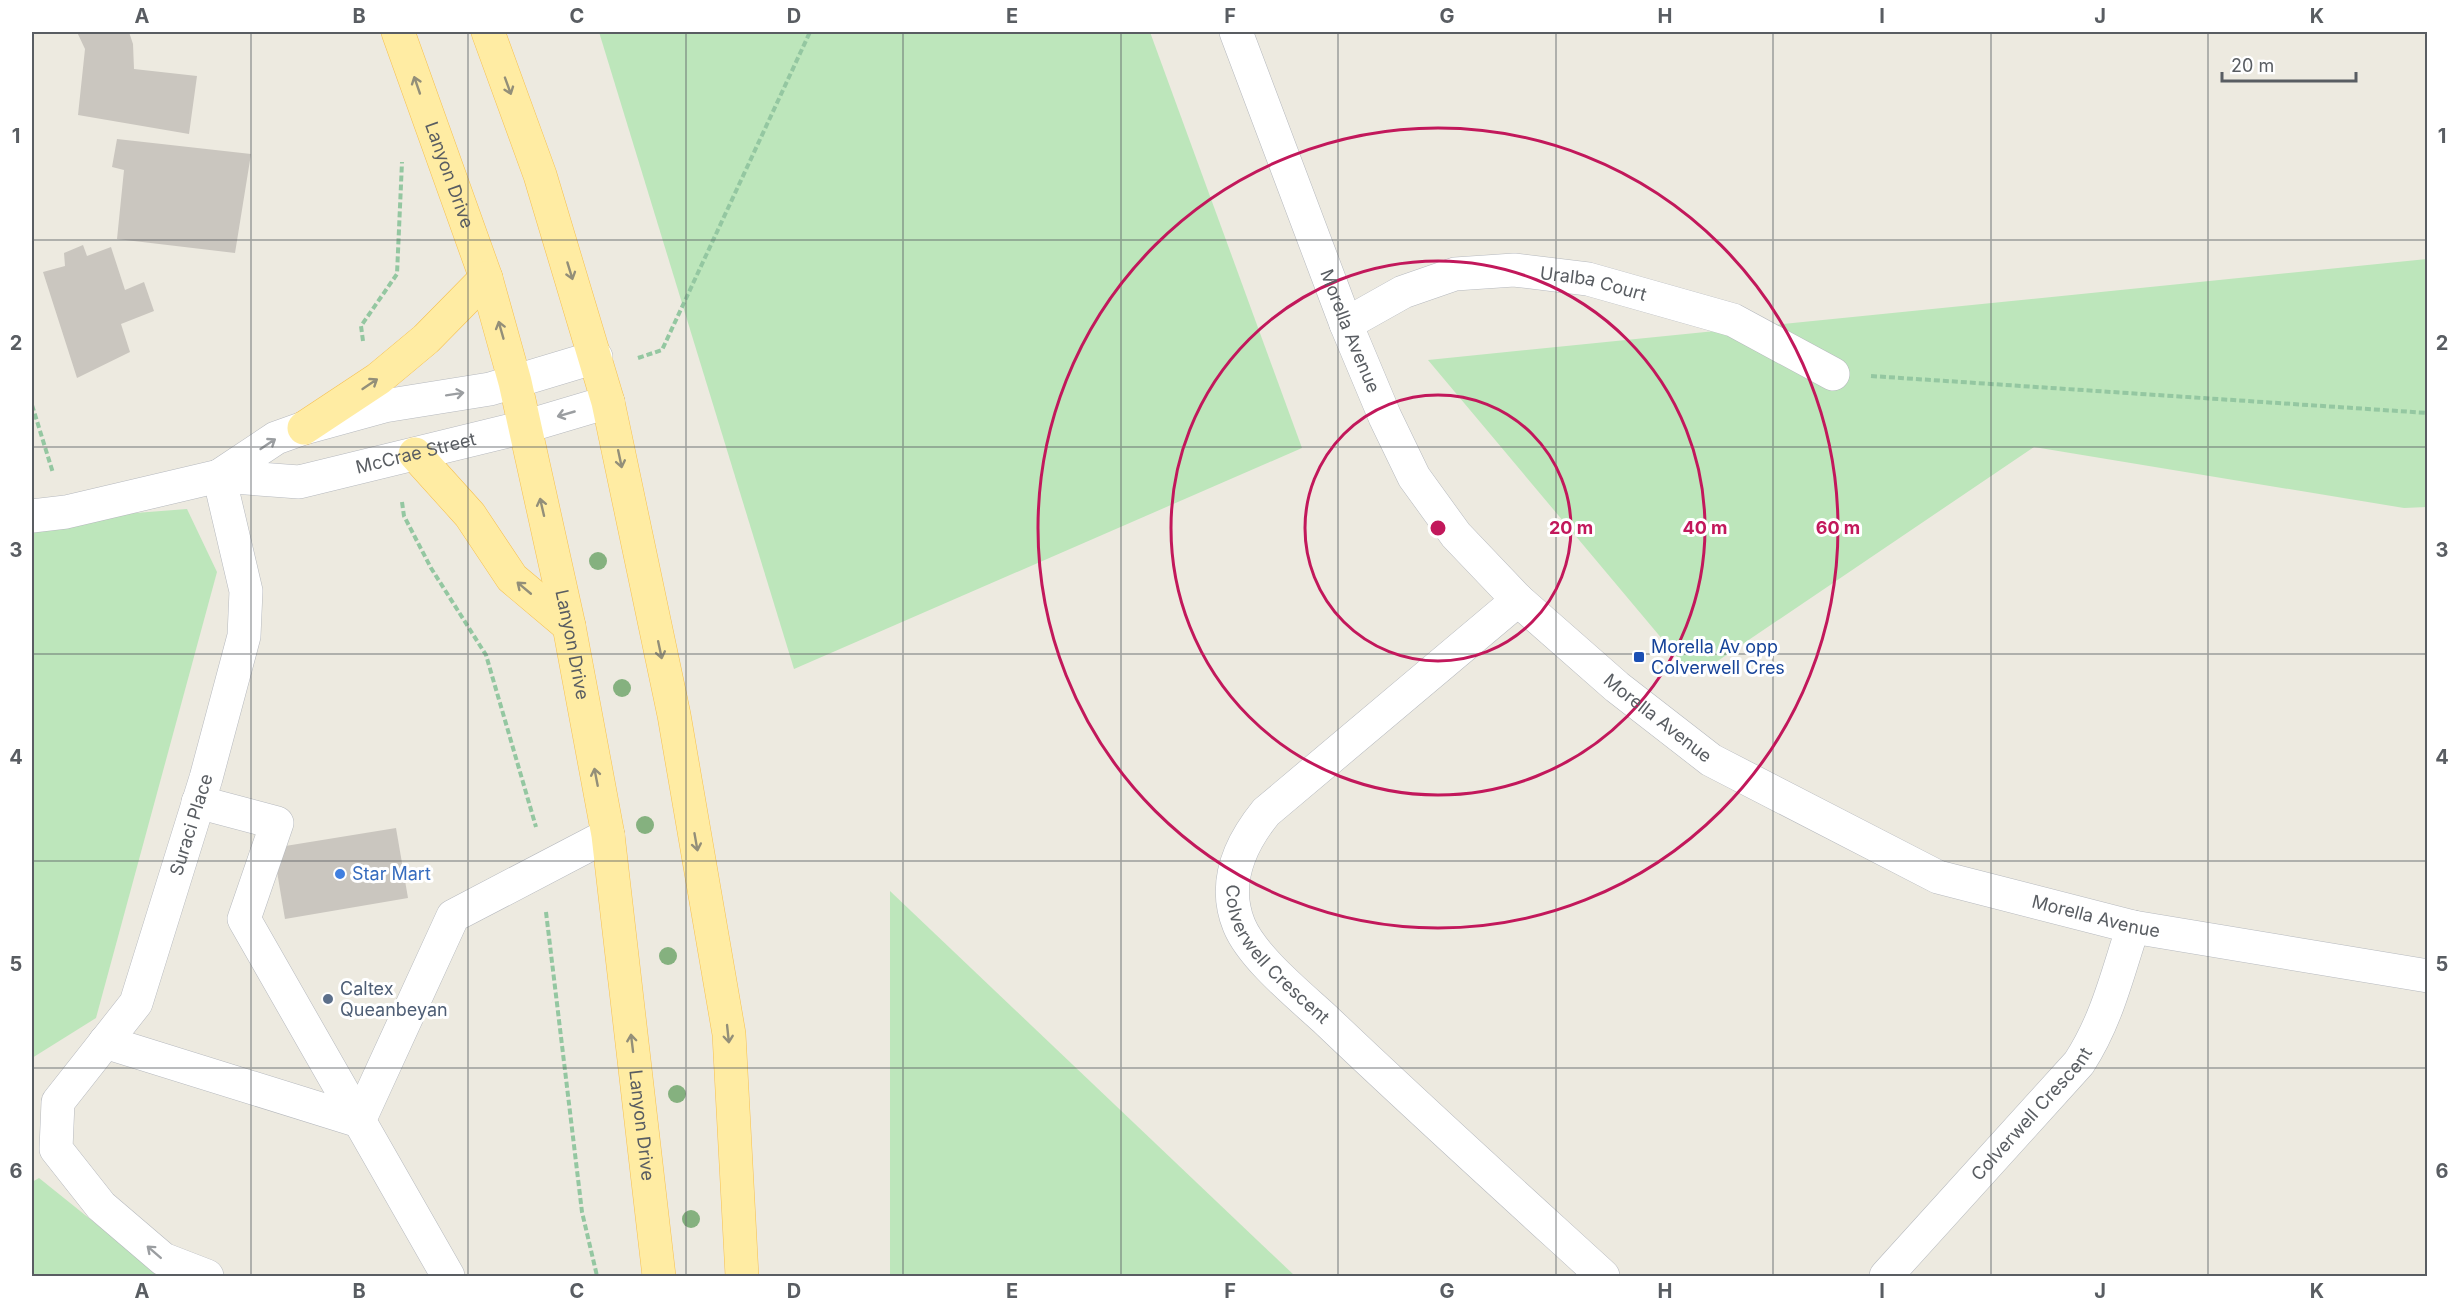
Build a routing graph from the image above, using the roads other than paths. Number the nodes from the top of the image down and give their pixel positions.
1 (398, 32) edge
2 (488, 32) edge
3 (1236, 32) edge
4 (486, 278) junction
5 (1346, 324) junction
6 (1833, 374) road end
7 (601, 377) junction
8 (515, 382) junction
9 (524, 427) junction
10 (304, 428) junction
11 (405, 456) junction
12 (219, 476) junction
13 (32, 516) edge
14 (1518, 600) junction
15 (568, 626) junction
16 (198, 802) junction
17 (608, 835) junction
18 (2133, 927) junction
19 (2427, 976) edge
20 (105, 1042) junction
21 (359, 1121) junction
22 (207, 1276) edge
23 (448, 1276) edge
24 (659, 1276) edge
25 (742, 1276) edge
26 (1603, 1276) edge
27 (1886, 1276) edge

4 -> 1 main road, Lanyon Drive
2 -> 7 main road
3 - 5 street, Morella Avenue
8 -> 4 main road, Lanyon Drive
10 -> 4 main road
5 - 6 street, Uralba Court
5 - 14 street, Morella Avenue
7 - 8 street, McCrae Street
7 -> 9 street, McCrae Street
7 -> 25 main road
8 - 9 main road, Lanyon Drive
10 -> 8 street, McCrae Street
9 - 11 street, McCrae Street
15 -> 9 main road, Lanyon Drive
12 -> 10 street, McCrae Street
11 - 12 street, McCrae Street
15 -> 11 main road
12 - 13 street, McCrae Street
12 - 16 street, Suraci Place
14 - 18 street, Morella Avenue
14 - 26 street, Colverwell Crescent
17 -> 15 main road, Lanyon Drive
16 - 20 street, Suraci Place
16 - 21 street
17 - 21 street
24 -> 17 main road, Lanyon Drive
18 - 19 street, Morella Avenue
18 - 27 street, Colverwell Crescent
20 - 21 street
22 -> 20 street, Suraci Place
21 - 23 street

